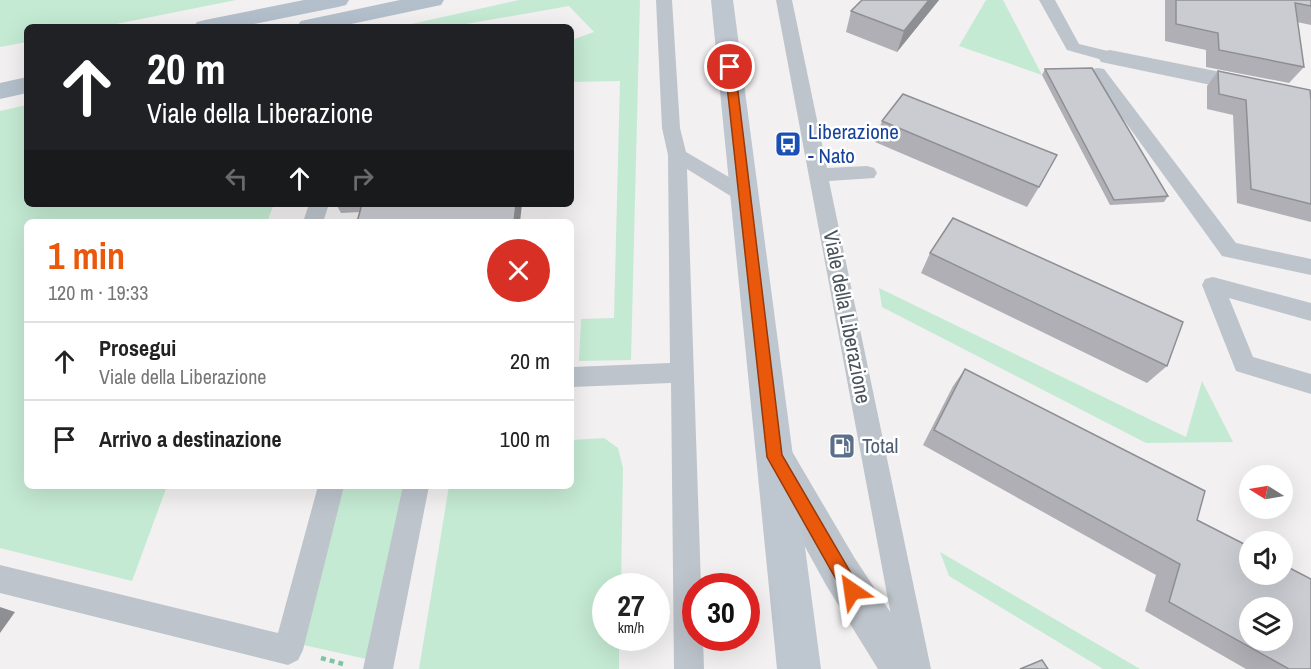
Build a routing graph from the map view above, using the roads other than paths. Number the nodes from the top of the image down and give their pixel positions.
1 (338, 0) edge
2 (433, 0) edge
3 (664, 0) edge
4 (722, 0) edge
5 (784, 0) edge
6 (1047, 0) edge
7 (220, 24) edge
8 (318, 24) edge
9 (24, 64) edge
10 (1104, 65) junction
11 (0, 69) edge
12 (24, 86) edge
13 (0, 91) edge
14 (1311, 98) edge
15 (677, 155) junction
16 (867, 173) dead end
17 (820, 175) junction
18 (744, 195) junction
19 (1311, 267) edge
20 (1311, 312) edge
21 (682, 373) junction
22 (574, 377) edge
23 (1311, 384) edge
24 (775, 457) junction
25 (330, 489) edge
26 (415, 489) edge
27 (0, 579) edge
28 (286, 659) edge
29 (365, 668) edge
30 (689, 669) edge
31 (799, 669) edge
32 (903, 669) edge
33 (916, 669) edge

1 - 7 main road
2 - 8 main road
3 - 15 lane
4 - 18 main road
5 - 17 lane, Viale della Liberazione
6 - 10 lane
9 - 11 main road
10 - 14 street
10 - 19 lane
12 - 13 main road
15 - 18 lane
15 - 21 lane
16 - 17 lane
17 - 33 lane, Viale della Liberazione
18 - 24 main road
20 - 23 lane
21 - 22 lane
21 - 30 lane
24 - 31 main road
24 - 32 street
25 - 28 lane
26 - 29 lane
27 - 28 lane

